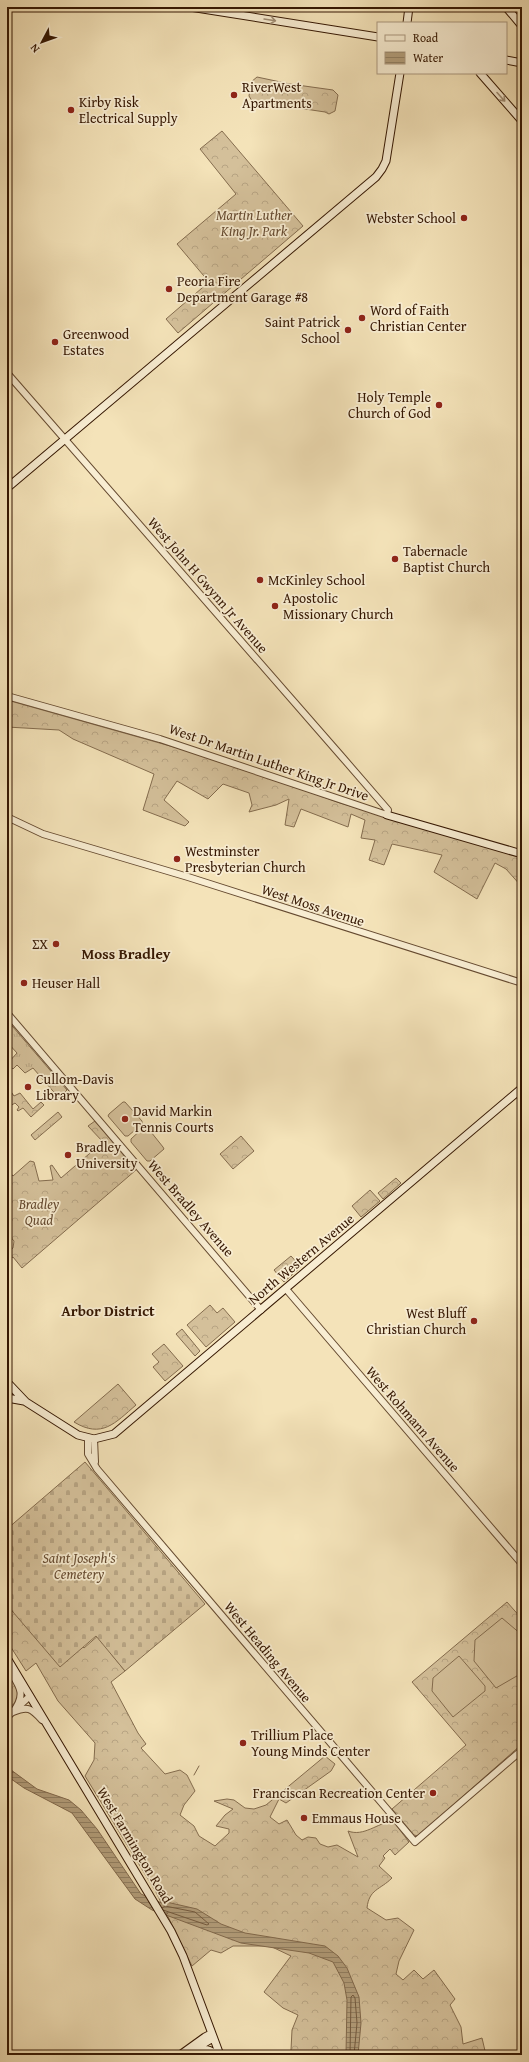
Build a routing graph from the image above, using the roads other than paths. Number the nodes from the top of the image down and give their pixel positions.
1 (190, 7) edge
2 (410, 7) edge
3 (506, 7) edge
4 (407, 22) edge
5 (522, 26) edge
6 (377, 37) edge
7 (507, 60) edge
8 (522, 63) edge
9 (400, 74) edge
10 (481, 74) edge
11 (522, 121) edge
12 (7, 373) edge
13 (65, 440) junction
14 (7, 488) edge
15 (7, 696) edge
16 (387, 815) junction
17 (7, 817) edge
18 (522, 854) edge
19 (522, 983) edge
20 (7, 1013) edge
21 (522, 1088) edge
22 (286, 1289) junction
23 (261, 1310) junction
24 (8, 1383) edge
25 (7, 1398) edge
26 (26, 1402) junction
27 (91, 1438) junction
28 (522, 1564) edge
29 (7, 1658) edge
30 (7, 1666) edge
31 (30, 1696) junction
32 (13, 1712) junction
33 (7, 1717) edge
34 (51, 1731) junction
35 (522, 1750) edge
36 (213, 2038) junction
37 (180, 2055) edge
38 (188, 2055) edge
39 (216, 2055) edge
40 (220, 2055) edge

1 -> 6 main road
2 - 4 main road
3 - 5 main road
7 - 8 main road
9 - 13 main road
10 -> 11 main road
12 - 13 street, West John H Gwynn Jr Avenue
13 - 14 main road
13 - 16 street, West John H Gwynn Jr Avenue
15 - 16 street, West Dr Martin Luther King Jr Drive
16 - 18 main road, West Dr Martin Luther King Jr Drive
17 - 19 street, West Moss Avenue
20 - 23 street, West Bradley Avenue
21 - 22 main road, North Western Avenue
22 - 23 main road, North Western Avenue
22 - 28 street, West Rohmann Avenue
23 - 27 main road, North Western Avenue
24 - 26 main road
25 - 26 main road
26 - 27 main road
27 - 35 street, West Heading Avenue
29 - 31 main road, West Farmington Road
30 - 32 street
31 - 32 street
31 - 34 main road, West Farmington Road
32 - 33 street
32 - 34 street
34 - 36 main road, West Farmington Road
36 - 37 main road
36 - 38 main road
36 - 40 main road, West Farmington Road
38 - 39 main road

